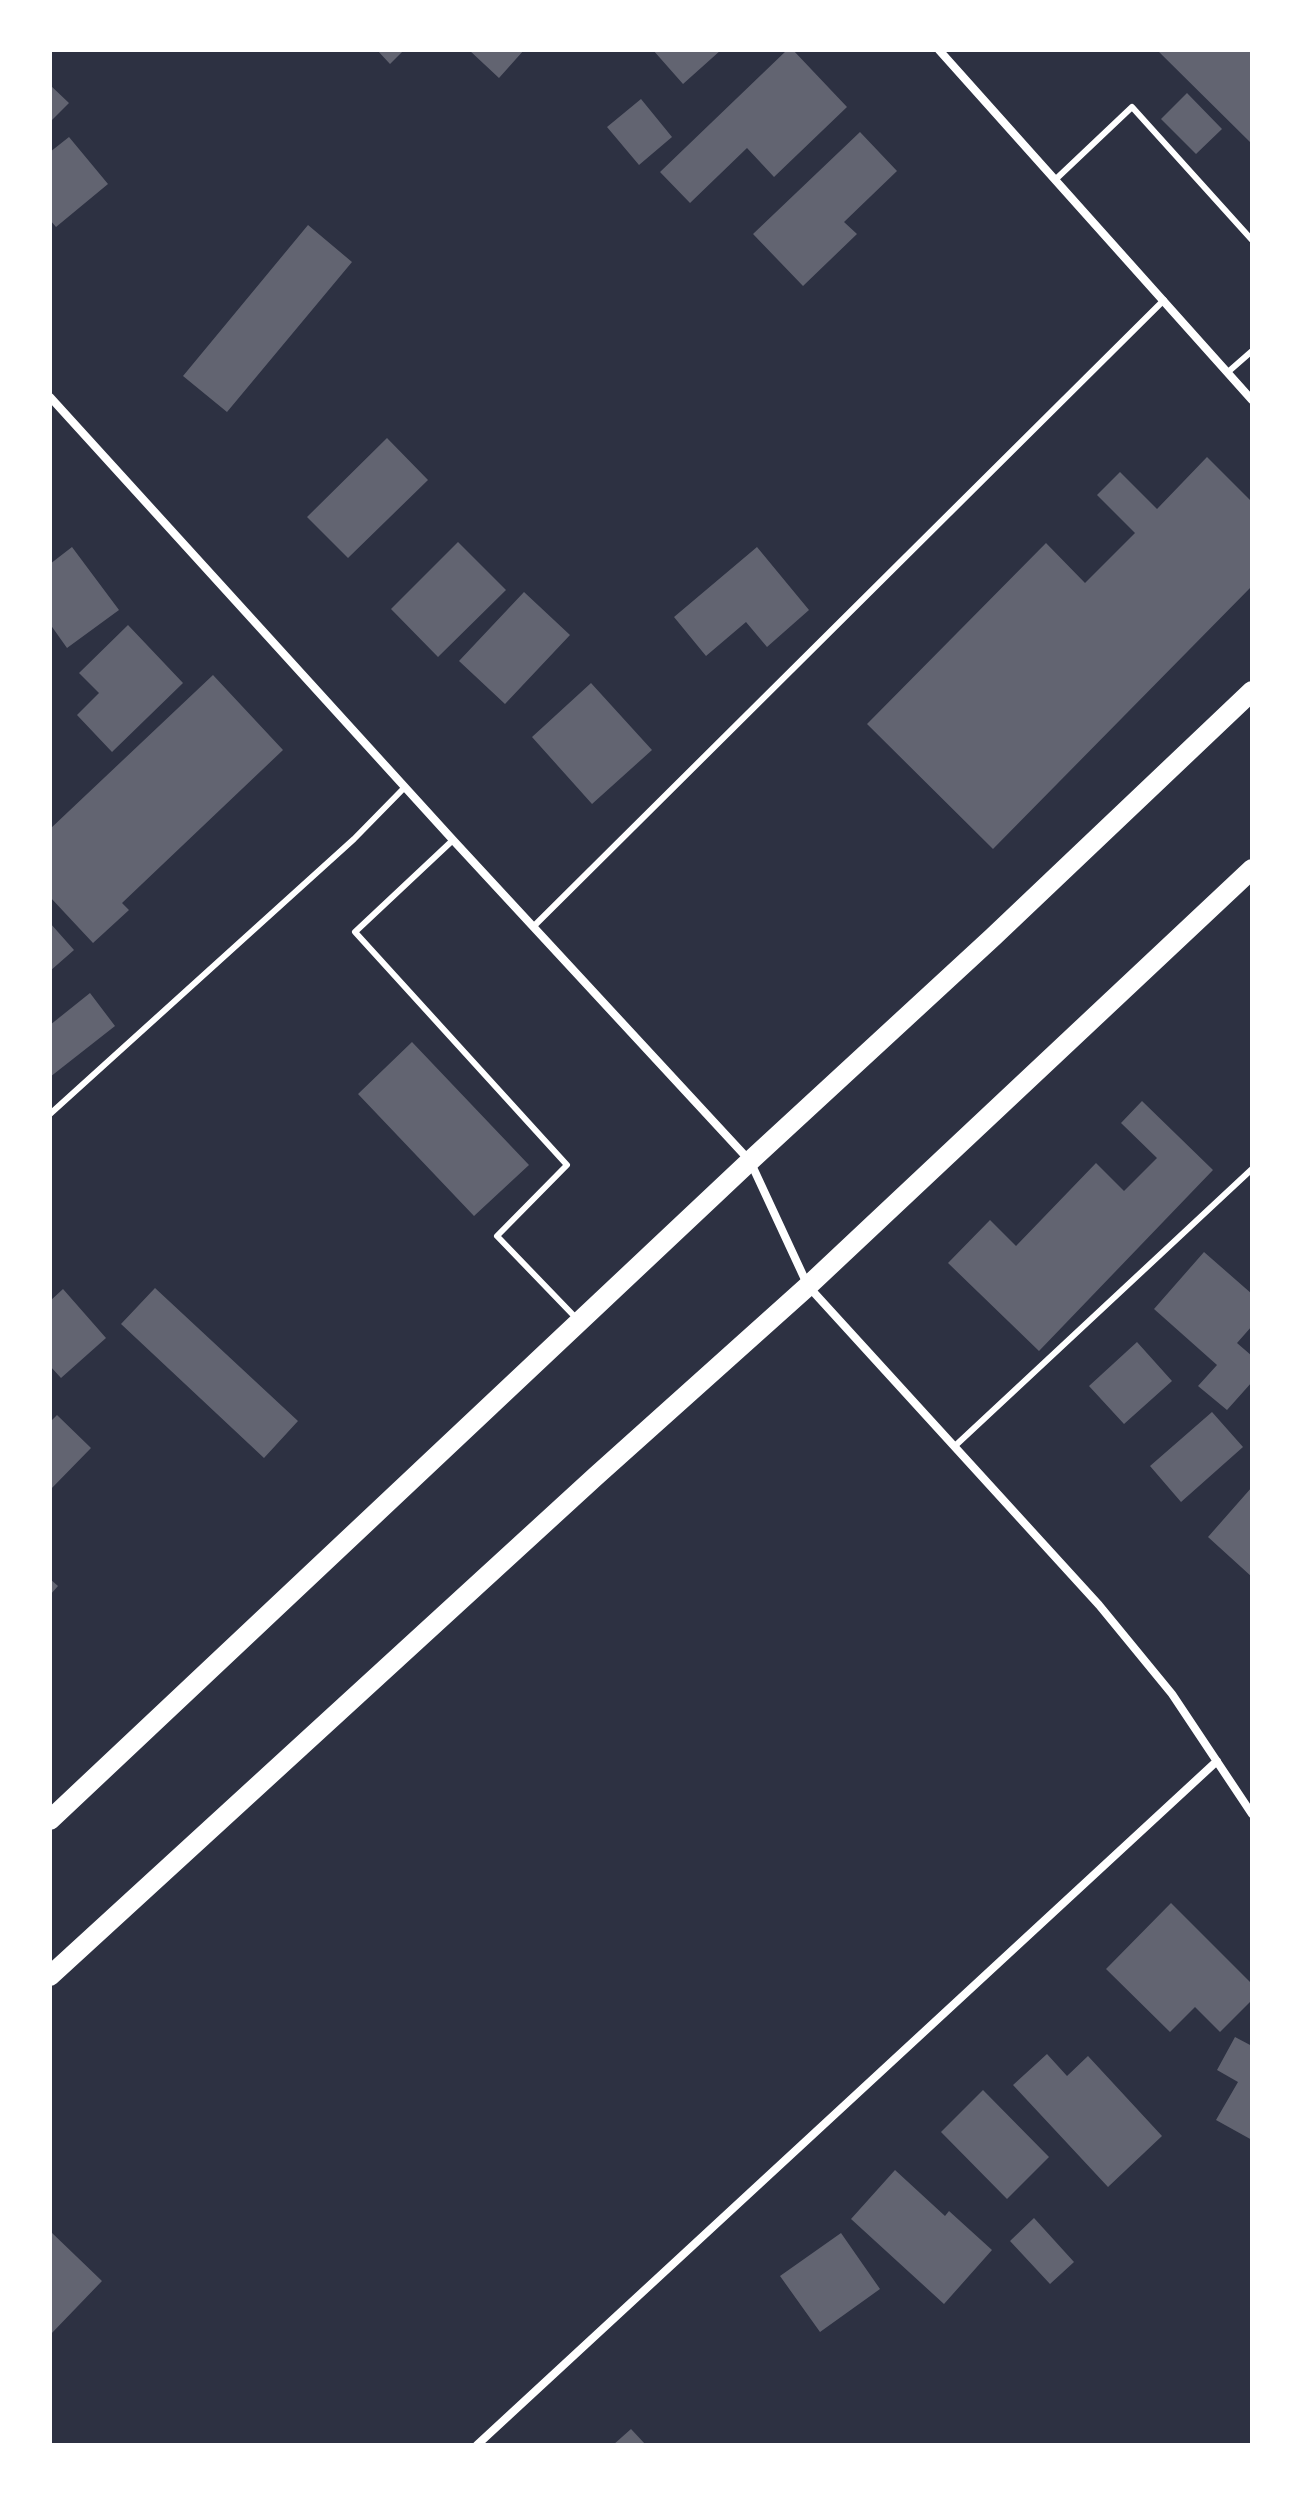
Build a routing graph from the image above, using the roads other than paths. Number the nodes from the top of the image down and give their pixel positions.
1 (939, 50) edge
2 (1056, 179) junction
3 (1252, 240) edge
4 (1164, 300) junction
5 (1252, 351) edge
6 (1228, 372) junction
7 (50, 397) edge
8 (1252, 400) edge
9 (1252, 691) edge
10 (405, 787) junction
11 (453, 840) junction
12 (1252, 869) edge
13 (533, 927) junction
14 (50, 1114) edge
15 (750, 1161) junction
16 (1252, 1169) edge
17 (808, 1286) junction
18 (580, 1321) junction
19 (956, 1445) junction
20 (1217, 1761) junction
21 (1252, 1814) edge
22 (50, 1820) edge
23 (50, 1976) edge
24 (477, 2445) edge

1 - 2 street
2 - 3 lane
2 - 4 street
4 - 6 street
4 - 13 lane
5 - 6 lane
6 - 8 street
7 - 10 street
9 - 15 main road
10 - 11 street
10 - 14 lane
11 - 13 street
11 - 18 lane
12 - 17 main road
13 - 15 street
15 - 17 street
15 - 18 main road
16 - 19 lane
17 - 19 street
17 - 23 main road
18 - 22 main road
19 - 20 street
20 - 21 street
20 - 24 street

